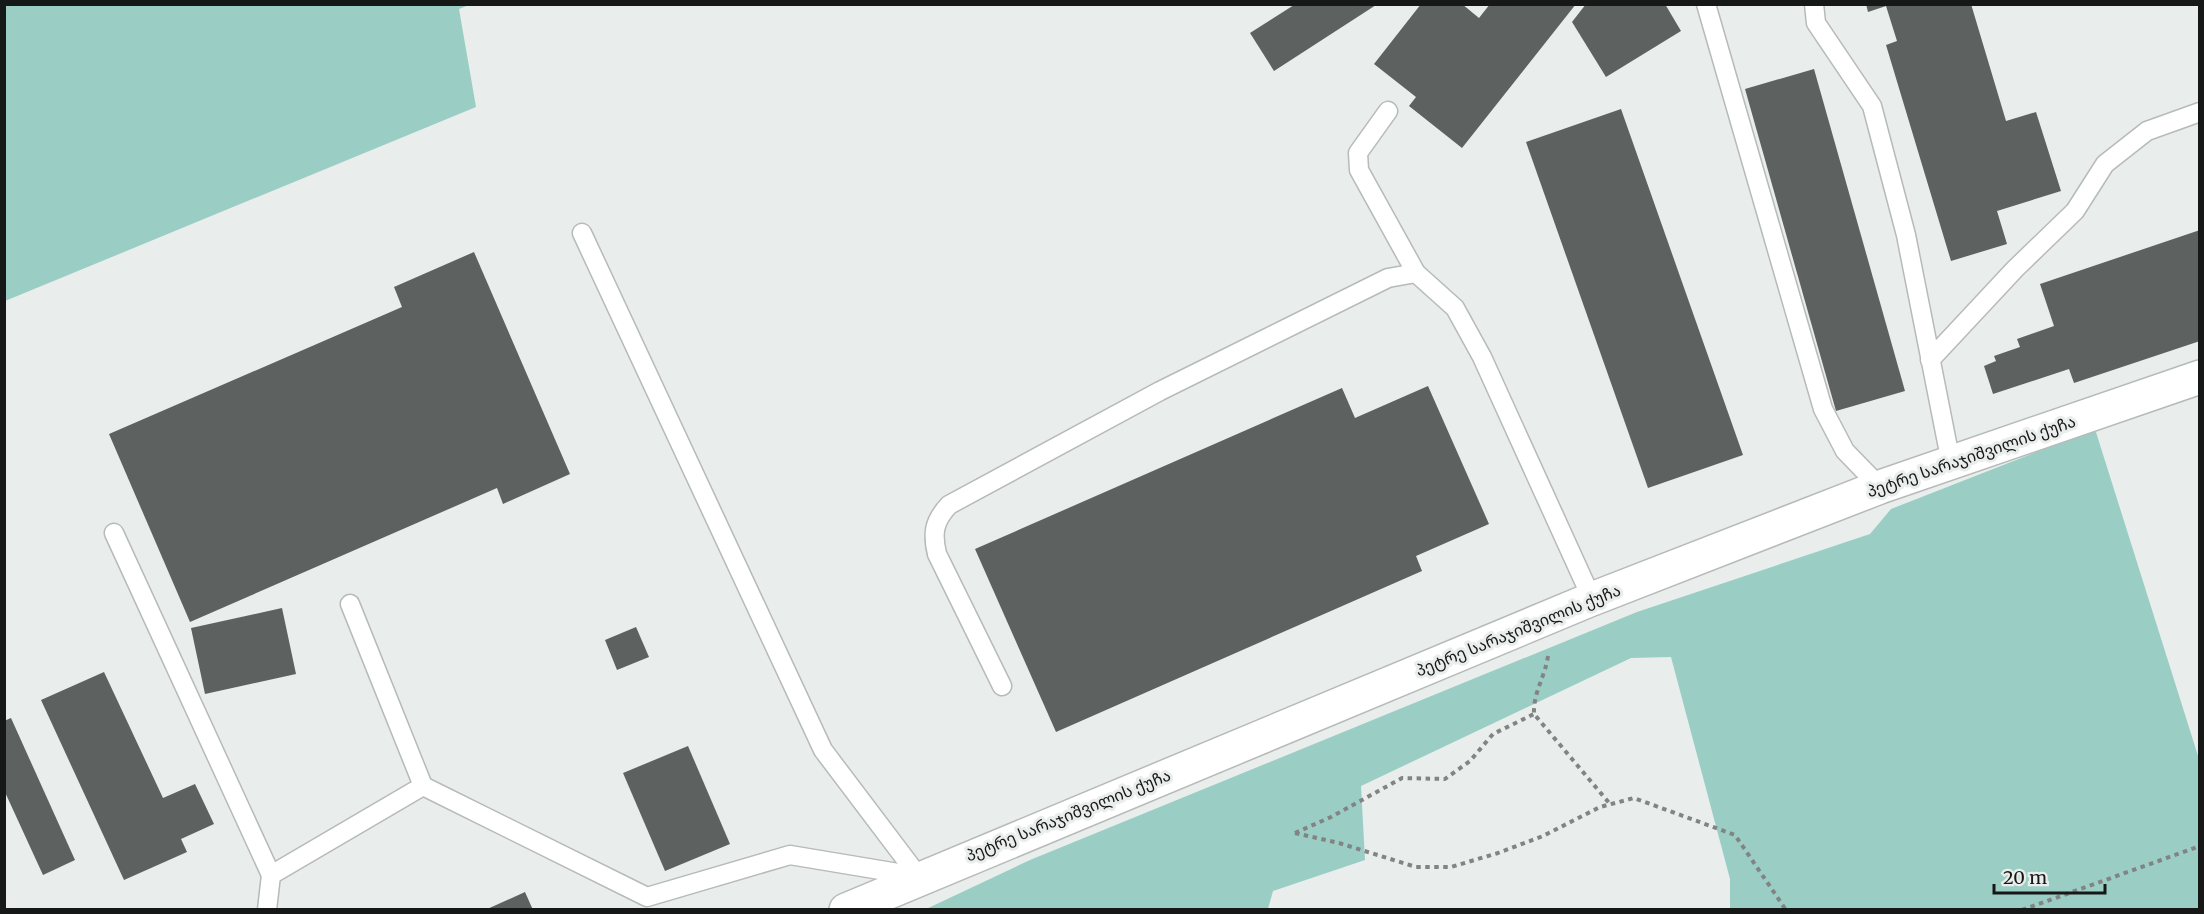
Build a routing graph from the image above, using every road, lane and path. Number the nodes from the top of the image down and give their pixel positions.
1 (1706, 4) edge
2 (1814, 4) edge
3 (1389, 111) dead end
4 (2199, 112) edge
5 (582, 233) dead end
6 (1416, 273) junction
7 (1930, 360) junction
8 (2199, 377) edge
9 (1952, 463) junction
10 (1880, 488) junction
11 (114, 533) dead end
12 (1592, 599) junction
13 (350, 604) dead end
14 (1557, 614) junction
15 (1002, 686) dead end
16 (1534, 714) junction
17 (423, 786) junction
18 (1610, 804) junction
19 (2199, 846) edge
20 (271, 875) junction
21 (919, 877) junction
22 (267, 909) edge
23 (846, 909) edge
24 (1786, 909) edge
25 (2022, 909) edge

1 - 10 lane
2 - 7 lane
3 - 6 lane
4 - 7 lane
5 - 21 lane
6 - 12 lane
6 - 15 lane
7 - 9 lane
8 - 9 street, პეტრე სარაჯიშვილის ქუჩა
9 - 10 street, პეტრე სარაჯიშვილის ქუჩა
10 - 12 street, პეტრე სარაჯიშვილის ქუჩა
11 - 20 lane
12 - 14 street, პეტრე სარაჯიშვილის ქუჩა
13 - 17 lane
14 - 16 path
14 - 21 street, პეტრე სარაჯიშვილის ქუჩა
16 - 18 path
16 - 18 path
17 - 20 lane
17 - 21 lane
18 - 24 path
19 - 25 path
20 - 22 lane
21 - 23 street, პეტრე სარაჯიშვილის ქუჩა

